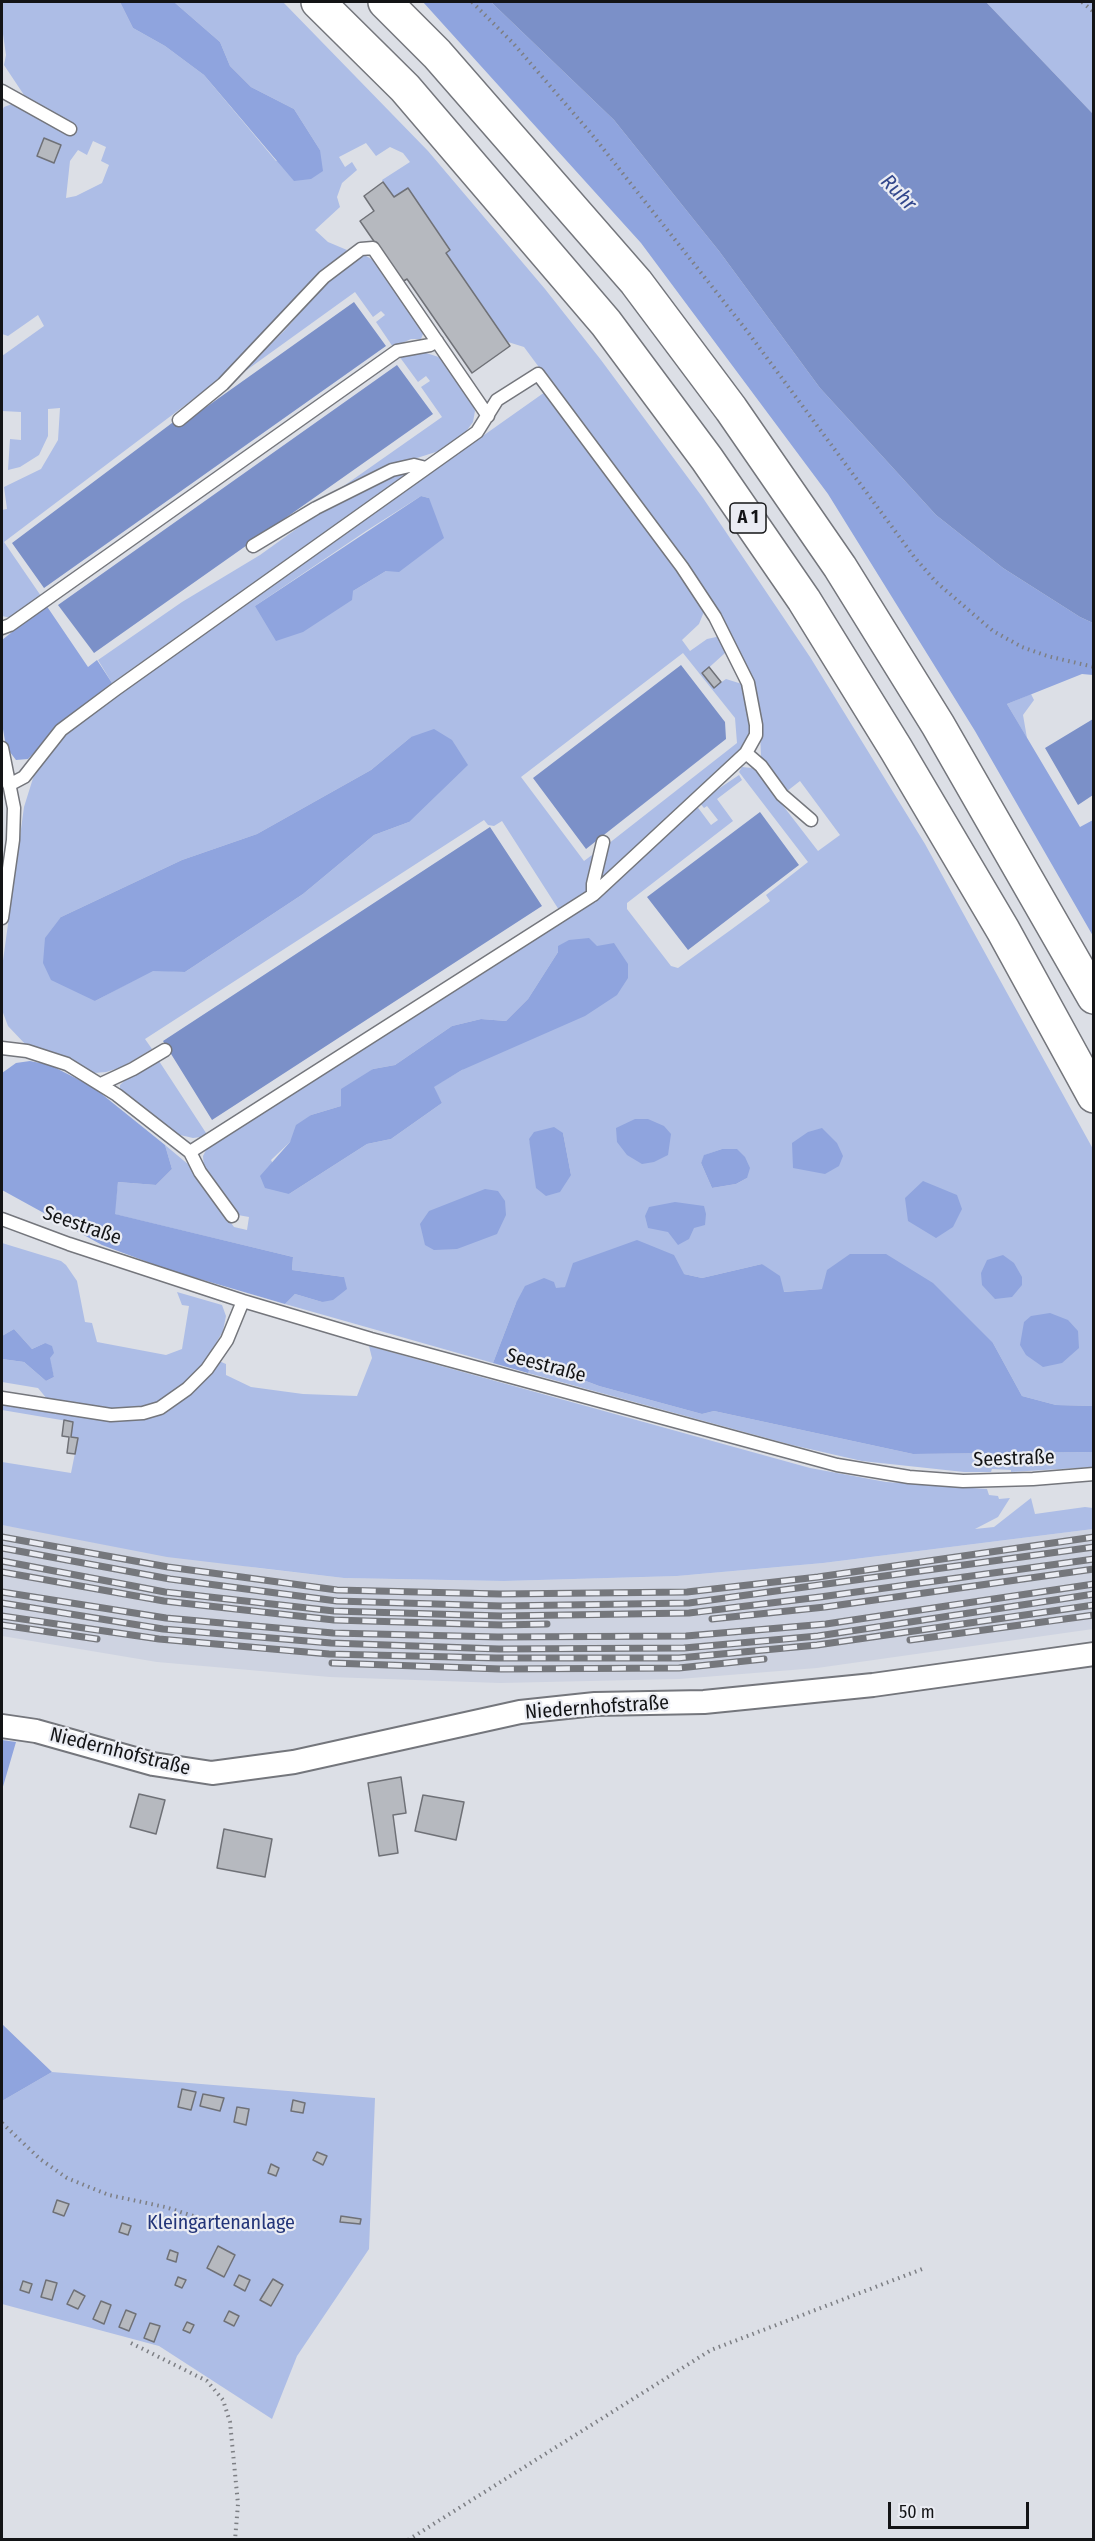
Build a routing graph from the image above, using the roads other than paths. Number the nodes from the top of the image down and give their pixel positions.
1 (318, 2) edge
2 (385, 2) edge
3 (2, 91) edge
4 (70, 129) dead end
5 (437, 341) junction
6 (488, 416) junction
7 (179, 420) dead end
8 (426, 468) junction
9 (254, 546) dead end
10 (2, 628) edge
11 (2, 748) edge
12 (746, 753) junction
13 (9, 785) junction
14 (811, 820) dead end
15 (603, 842) dead end
16 (593, 895) junction
17 (2, 918) edge
18 (1094, 997) edge
19 (2, 1048) edge
20 (165, 1050) dead end
21 (101, 1084) junction
22 (1094, 1096) edge
23 (190, 1152) junction
24 (232, 1216) dead end
25 (2, 1219) edge
26 (243, 1301) junction
27 (2, 1398) edge
28 (1094, 1473) edge
29 (1094, 1654) edge
30 (2, 1726) edge

1 - 22 highway, A 1
2 - 18 highway, A 1
3 - 4 lane
5 - 6 lane
5 - 7 lane
5 - 10 lane
6 - 8 lane
6 - 12 lane
8 - 9 lane
8 - 13 lane
11 - 13 lane
12 - 14 lane
12 - 16 lane
13 - 17 lane
15 - 16 lane
16 - 23 lane
19 - 21 lane
20 - 21 lane
21 - 23 lane
23 - 24 lane
25 - 26 lane, Seestraße
26 - 27 lane
26 - 28 lane, Seestraße
29 - 30 street, Niedernhofstraße

